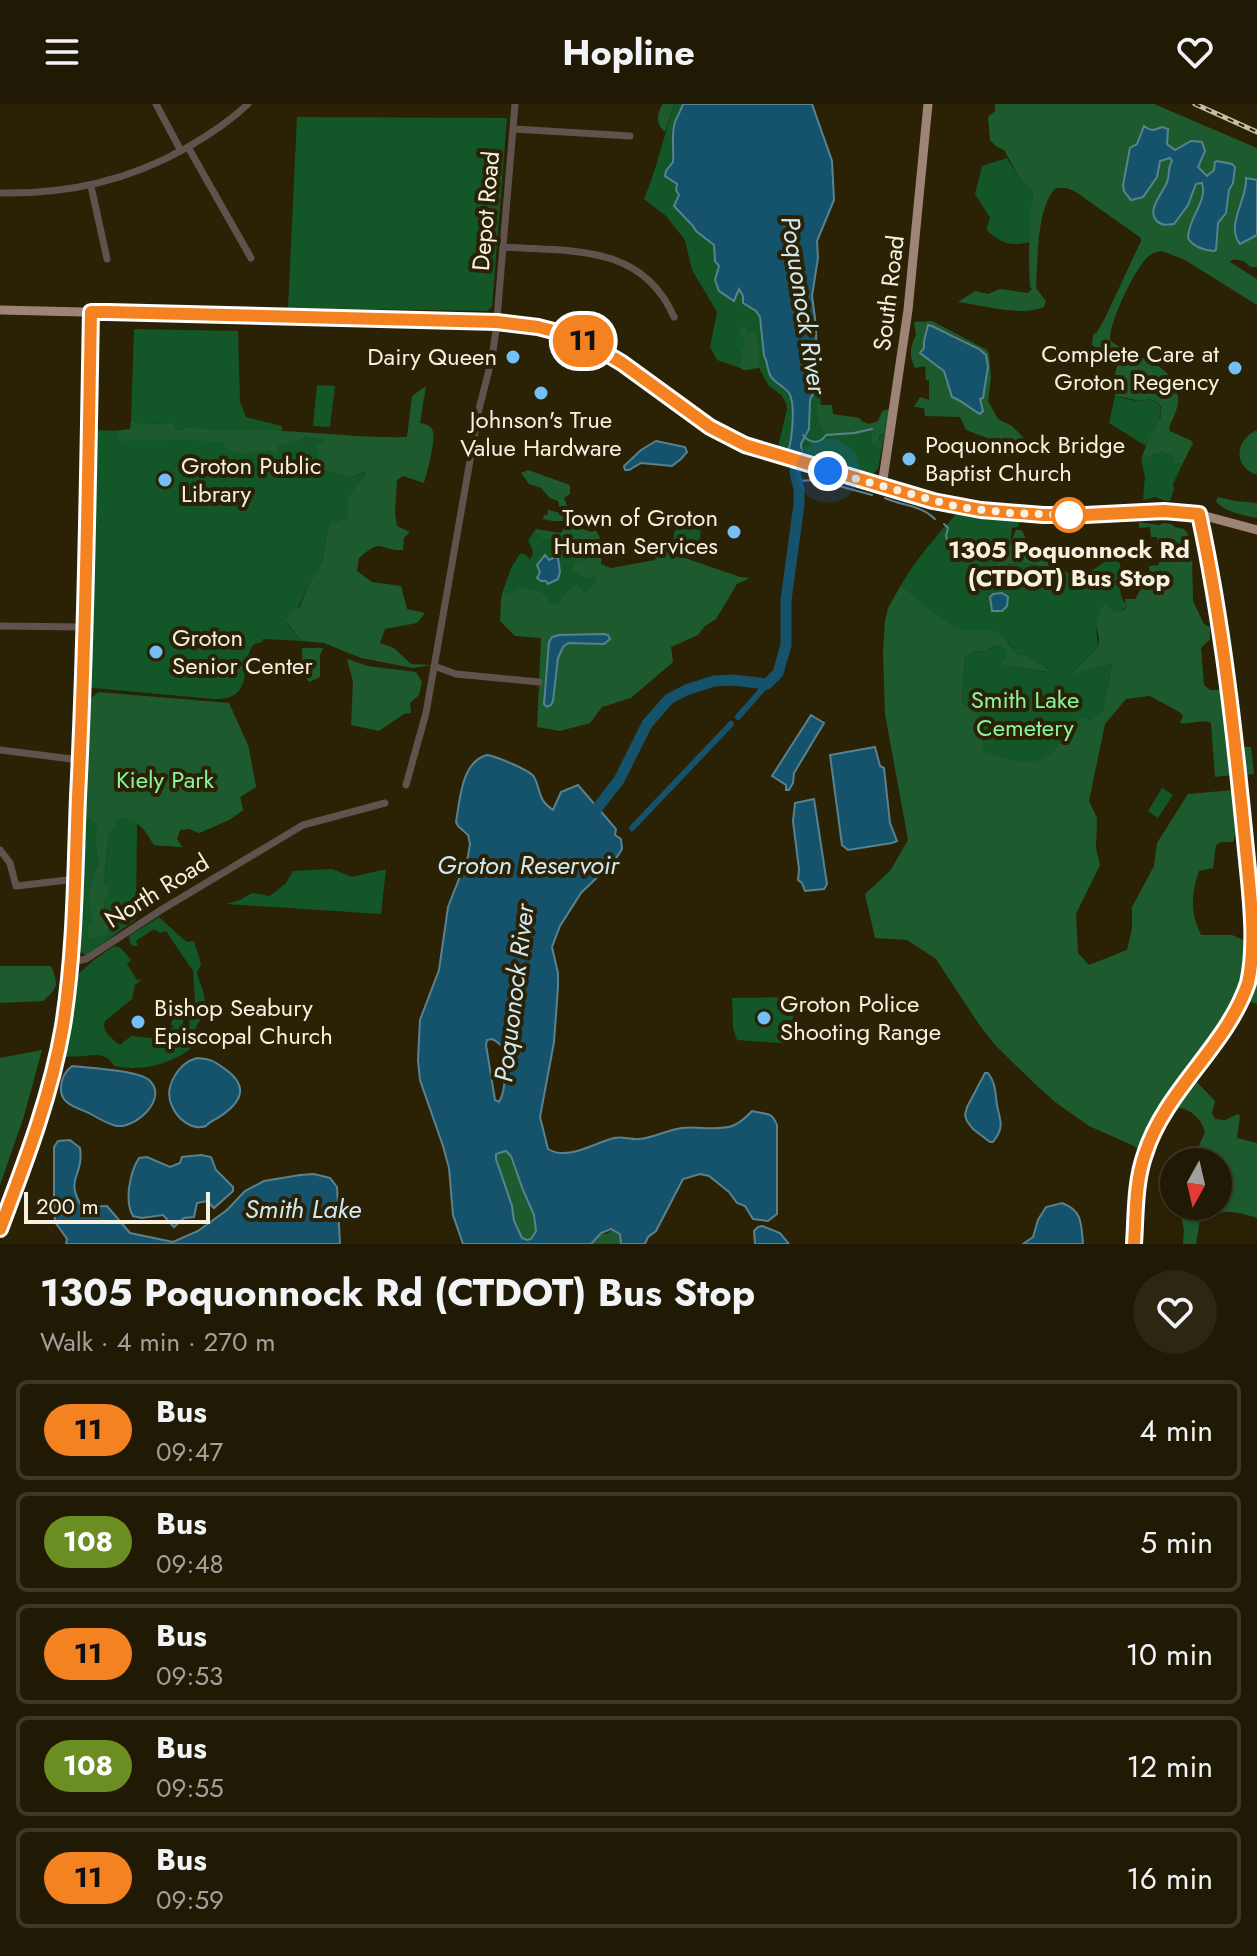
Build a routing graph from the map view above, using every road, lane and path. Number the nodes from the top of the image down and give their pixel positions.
1 (156, 104) edge
2 (248, 104) edge
3 (515, 104) edge
4 (928, 104) edge
5 (514, 129) junction
6 (630, 136) dead end
7 (185, 149) junction
8 (91, 186) junction
9 (0, 193) edge
10 (503, 247) junction
11 (251, 258) dead end
12 (107, 259) dead end
13 (0, 310) edge
14 (91, 312) junction
15 (674, 317) dead end
16 (497, 322) junction
17 (882, 486) junction
18 (1199, 514) junction
19 (1257, 530) edge
20 (0, 626) edge
21 (84, 627) junction
22 (434, 666) junction
23 (539, 682) dead end
24 (0, 750) edge
25 (80, 760) junction
26 (406, 785) dead end
27 (385, 803) dead end
28 (0, 850) edge
29 (76, 879) junction
30 (72, 962) junction
31 (0, 1229) edge
32 (1134, 1244) edge

1 - 7 street
2 - 7 street
3 - 5 street, Depot Road
4 - 17 main road, South Road
5 - 6 street
5 - 10 street, Depot Road
7 - 8 street
7 - 11 street
8 - 9 street
8 - 12 street
10 - 15 street
10 - 16 street, Depot Road
13 - 14 main road
14 - 16 main road
14 - 21 main road
16 - 17 main road
16 - 22 street
17 - 18 main road
18 - 19 main road
18 - 32 street
20 - 21 street
21 - 25 main road
22 - 23 street
22 - 26 street
24 - 25 street
25 - 29 main road
27 - 30 street, North Road
28 - 29 street
29 - 30 main road
30 - 31 main road

